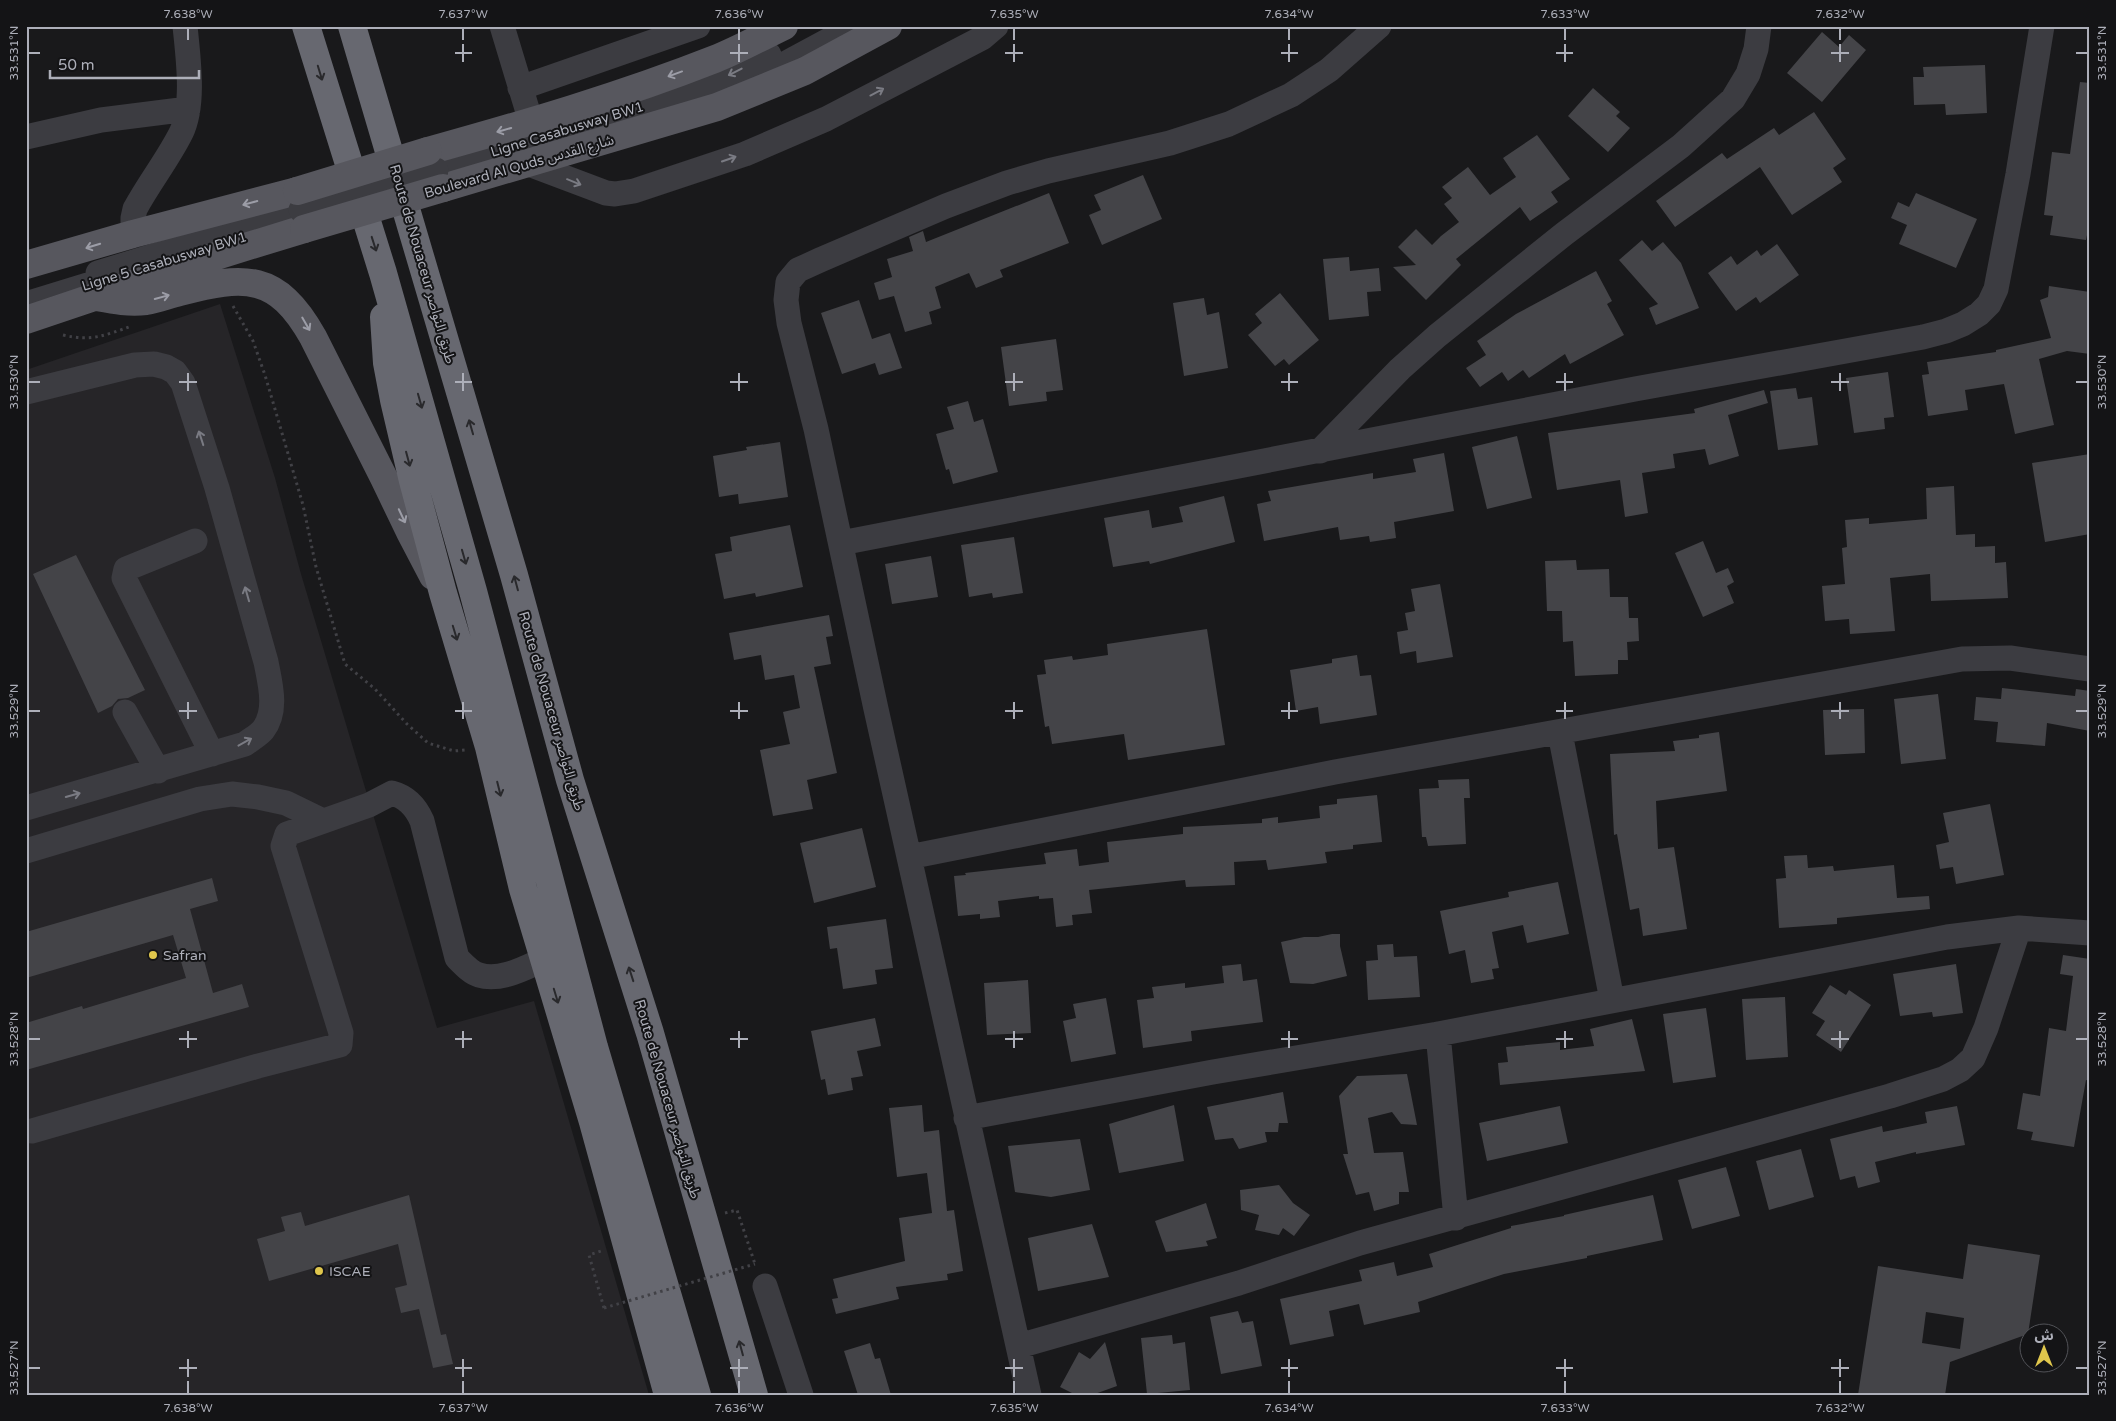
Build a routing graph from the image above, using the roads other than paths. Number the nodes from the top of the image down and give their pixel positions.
1 (185, 26) edge
2 (306, 26) edge
3 (352, 26) edge
4 (502, 26) edge
5 (698, 26) edge
6 (784, 26) edge
7 (825, 26) edge
8 (856, 26) edge
9 (888, 26) edge
10 (996, 26) edge
11 (1379, 26) edge
12 (1759, 26) edge
13 (2042, 26) edge
14 (520, 88) junction
15 (188, 109) junction
16 (531, 122) junction
17 (26, 137) edge
18 (529, 164) junction
19 (436, 172) junction
20 (301, 212) junction
21 (133, 234) junction
22 (26, 265) edge
23 (383, 273) junction
24 (26, 296) edge
25 (96, 297) junction
26 (26, 304) edge
27 (26, 320) edge
28 (26, 392) edge
29 (1320, 451) junction
30 (195, 541) dead end
31 (841, 543) junction
32 (443, 593) junction
33 (2090, 669) edge
34 (121, 714) dead end
35 (1560, 733) junction
36 (212, 754) junction
37 (154, 772) junction
38 (26, 808) edge
39 (323, 821) junction
40 (26, 851) edge
41 (909, 856) junction
42 (2019, 928) junction
43 (2090, 933) edge
44 (545, 959) junction
45 (1612, 1000) junction
46 (1438, 1034) junction
47 (966, 1118) junction
48 (32, 1131) dead end
49 (1456, 1218) junction
50 (760, 1274) road end
51 (1019, 1346) junction
52 (668, 1395) edge
53 (697, 1395) edge
54 (754, 1395) edge
55 (800, 1395) edge
56 (1029, 1395) edge

1 - 15 street
2 -> 23 highway
54 -> 3 highway, Route de Nouaceur طريق النواصر
4 - 14 street
5 - 14 street
6 -> 16 main road, Boulevard Al Quds شارع القدس
7 -> 19 street, Ligne Casabusway BW1
8 - 19 street, Ligne Casabusway BW1
9 - 18 main road, Boulevard Al Quds شارع القدس
18 -> 10 street
11 - 31 street
12 - 29 street
13 - 29 street
14 - 16 street
15 - 17 street
15 - 21 street
16 -> 19 main road, Boulevard Al Quds شارع القدس
18 - 19 main road, Boulevard Al Quds شارع القدس
19 - 20 main road, Boulevard Al Quds شارع القدس, bridge
19 - 20 main road, Boulevard Al Quds شارع القدس, bridge
20 -> 21 main road, Boulevard Al Quds شارع القدس
20 - 24 street, Ligne 5 Casabusway BW1
20 - 25 main road, Boulevard Al Quds شارع القدس
20 - 26 street, Ligne 5 Casabusway BW1
21 -> 22 main road, Boulevard Al Quds شارع القدس
23 -> 32 highway
23 -> 53 highway
25 - 27 main road, Boulevard Al Quds شارع القدس
25 -> 32 main road
36 -> 28 street
29 - 31 street
30 - 36 street
31 - 41 street
32 -> 44 highway
33 - 35 street
34 - 37 street
35 - 41 street
35 - 45 street
36 - 37 street
38 -> 37 street
39 - 40 street
39 - 44 street
39 - 48 street
41 - 47 street
42 - 43 street
42 - 45 street
42 - 49 street
44 -> 52 highway
45 - 46 street
46 - 47 street
46 - 49 street
47 - 51 street
49 - 51 street
50 - 55 street
51 - 56 street

